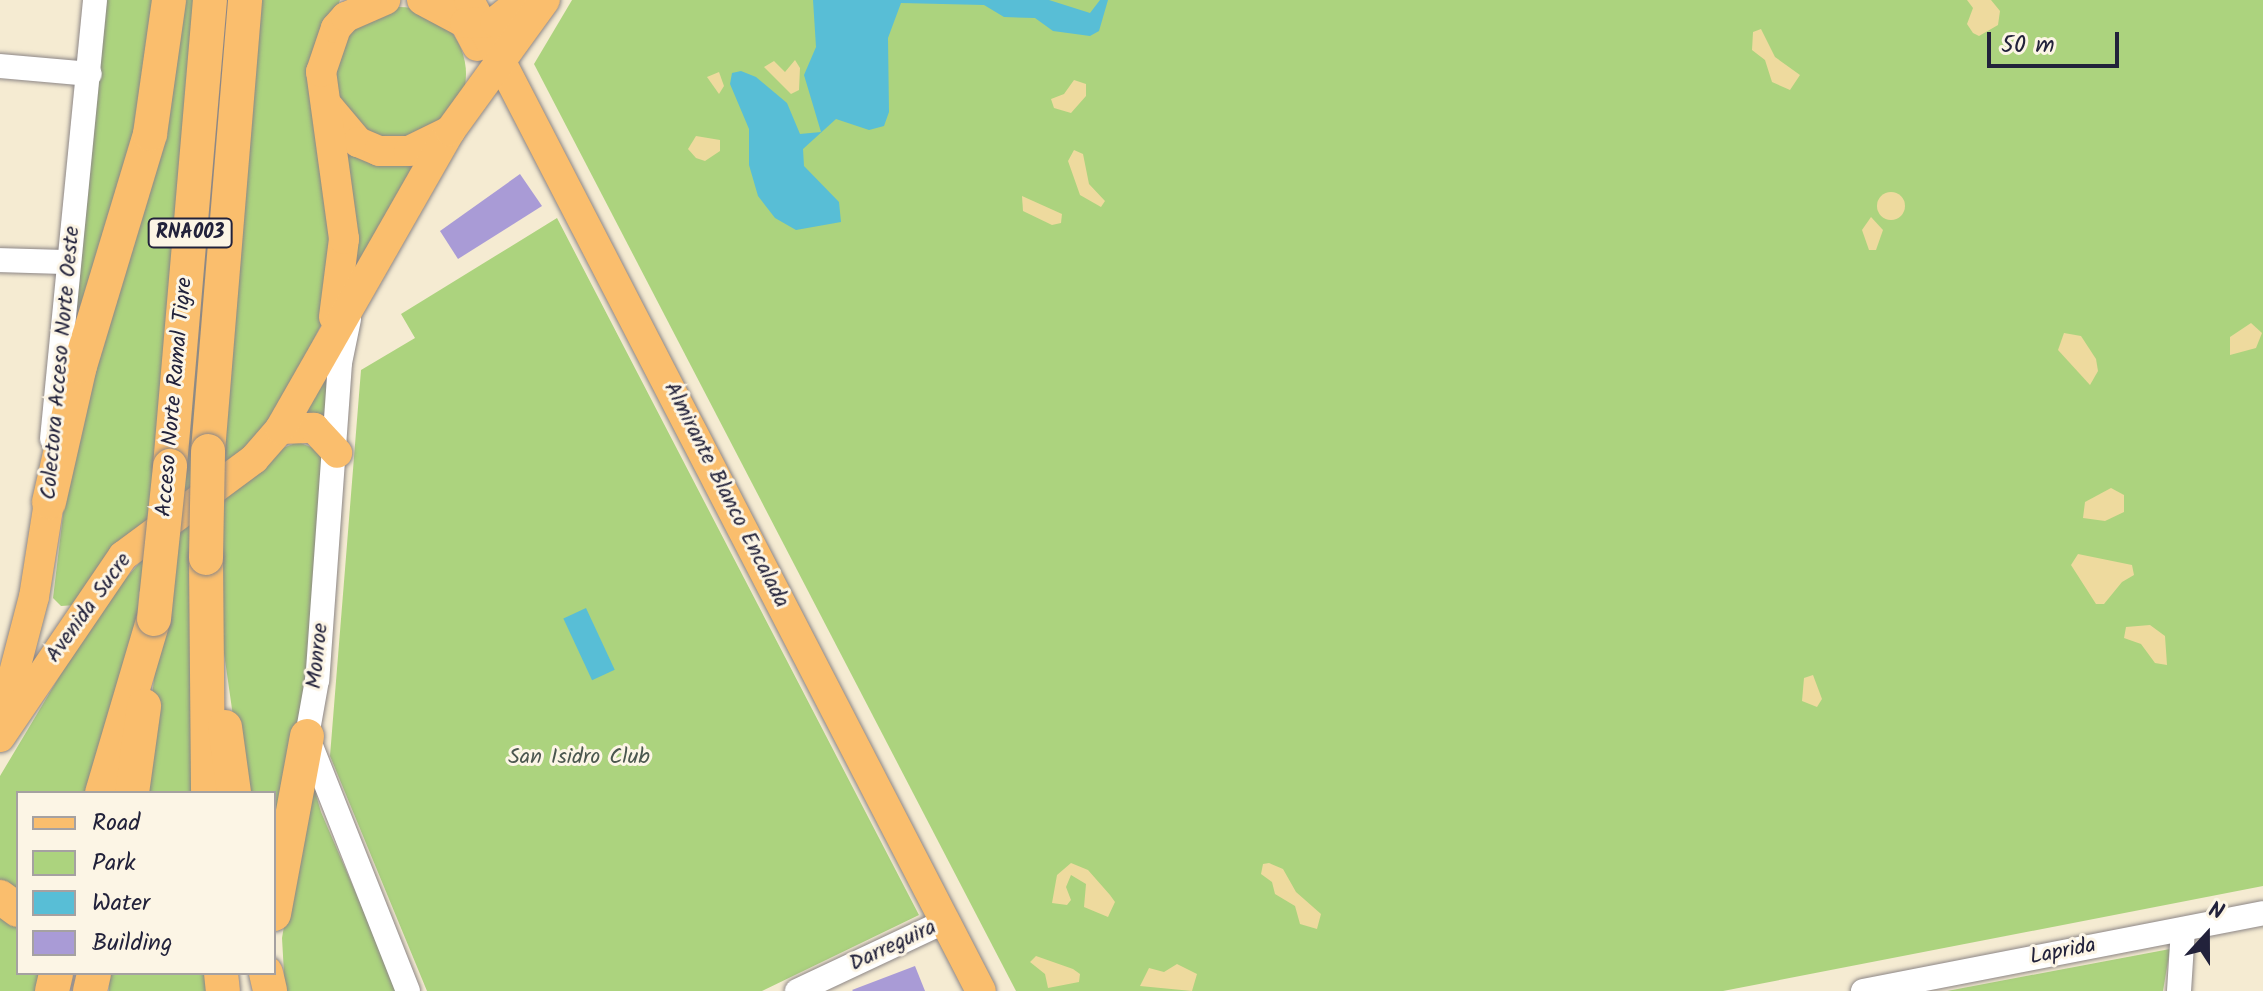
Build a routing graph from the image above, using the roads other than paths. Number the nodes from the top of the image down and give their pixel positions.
1 (95, 0) edge
2 (169, 0) edge
3 (210, 0) edge
4 (245, 0) edge
5 (385, 0) edge
6 (422, 0) edge
7 (522, 0) edge
8 (545, 0) edge
9 (349, 9) edge
10 (472, 19) edge
11 (502, 62) junction
12 (0, 66) edge
13 (90, 74) junction
14 (323, 98) junction
15 (467, 106) junction
16 (450, 131) junction
17 (0, 260) edge
18 (69, 262) junction
19 (353, 303) junction
20 (319, 356) junction
21 (280, 429) junction
22 (337, 453) junction
23 (49, 502) junction
24 (34, 597) junction
25 (90, 599) junction
26 (206, 616) junction
27 (154, 620) junction
28 (0, 721) edge
29 (307, 736) junction
30 (0, 737) edge
31 (103, 791) edge
32 (132, 791) edge
33 (208, 791) edge
34 (234, 791) edge
35 (276, 903) edge
36 (2263, 913) edge
37 (946, 921) junction
38 (2183, 929) junction
39 (408, 991) edge
40 (797, 991) edge
41 (981, 991) edge
42 (1863, 991) edge
43 (2179, 991) edge

1 - 13 street, Colectora Acceso Norte Oeste
2 - 23 highway
3 - 27 highway, Acceso Norte Ramal Tigre / RNA003, bridge
4 - 26 highway, Acceso Norte Ramal Tigre / RNA003, bridge
5 - 9 main road
6 - 10 main road
7 - 10 main road
8 - 11 main road
9 - 14 main road, Avenida Sucre
10 - 11 main road, Almirante Blanco Encalada
10 - 15 main road
11 - 15 main road, Avenida Sucre
11 - 37 main road, Almirante Blanco Encalada
12 - 13 street
13 - 18 street, Colectora Acceso Norte Oeste
14 - 16 main road
14 - 20 main road, Avenida Sucre
15 - 16 main road, Avenida Sucre
16 - 19 main road, Avenida Sucre
17 - 18 street
18 - 23 street, Colectora Acceso Norte Oeste
19 - 20 main road, Avenida Sucre
19 - 22 street, Monroe
20 - 21 main road, Avenida Sucre
21 - 22 main road
21 - 25 main road, Avenida Sucre
22 - 29 street, Monroe
23 - 24 main road, Colectora Acceso Norte Oeste
24 - 25 main road
24 - 28 main road, Colectora Acceso Norte Oeste
25 - 30 main road, Avenida Sucre
26 - 33 highway, Acceso Norte Ramal Tigre / RNA003
26 - 34 highway
27 - 31 highway
27 - 32 highway, Acceso Norte Ramal Tigre / RNA003
29 - 35 highway
29 - 39 street
36 - 38 street, Laprida
37 - 40 street, Darreguira
37 - 41 main road, Almirante Blanco Encalada
38 - 42 street, Laprida
38 - 43 street

